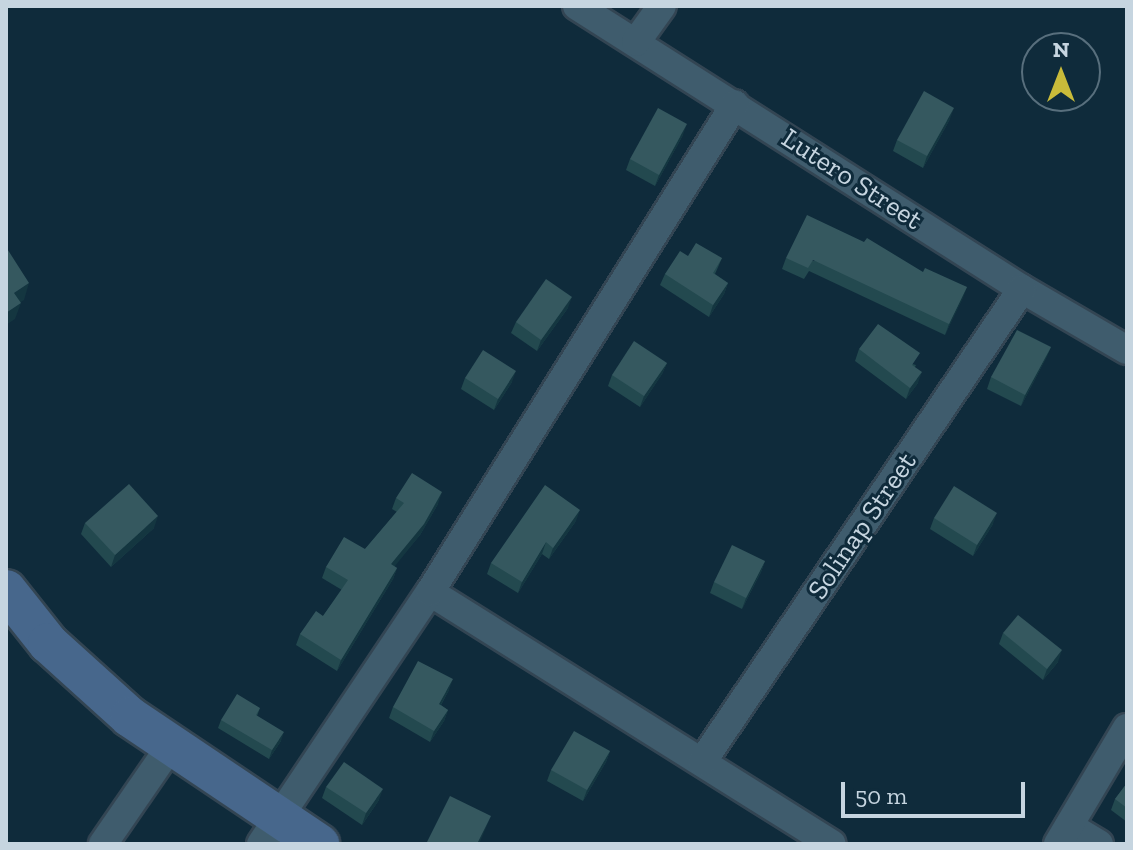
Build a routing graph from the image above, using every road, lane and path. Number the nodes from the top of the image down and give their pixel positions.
1 (577, 6) edge
2 (662, 6) edge
3 (636, 42) junction
4 (735, 104) junction
5 (1022, 289) junction
6 (1127, 350) edge
7 (6, 590) edge
8 (430, 592) junction
9 (1127, 728) edge
10 (170, 747) junction
11 (702, 762) junction
12 (270, 831) edge
13 (1063, 835) edge
14 (103, 844) edge
15 (319, 844) edge
16 (832, 844) edge
17 (1099, 844) edge

1 - 3 street, Lutero Street
2 - 3 street
3 - 4 street, Lutero Street
4 - 5 street, Lutero Street
4 - 8 street
5 - 6 street, Lutero Street
5 - 11 street, Solinap Street
7 - 10 main road
8 - 11 street
8 - 12 street
9 - 13 street
10 - 12 main road
10 - 14 street
11 - 16 street
12 - 15 main road
13 - 17 street

